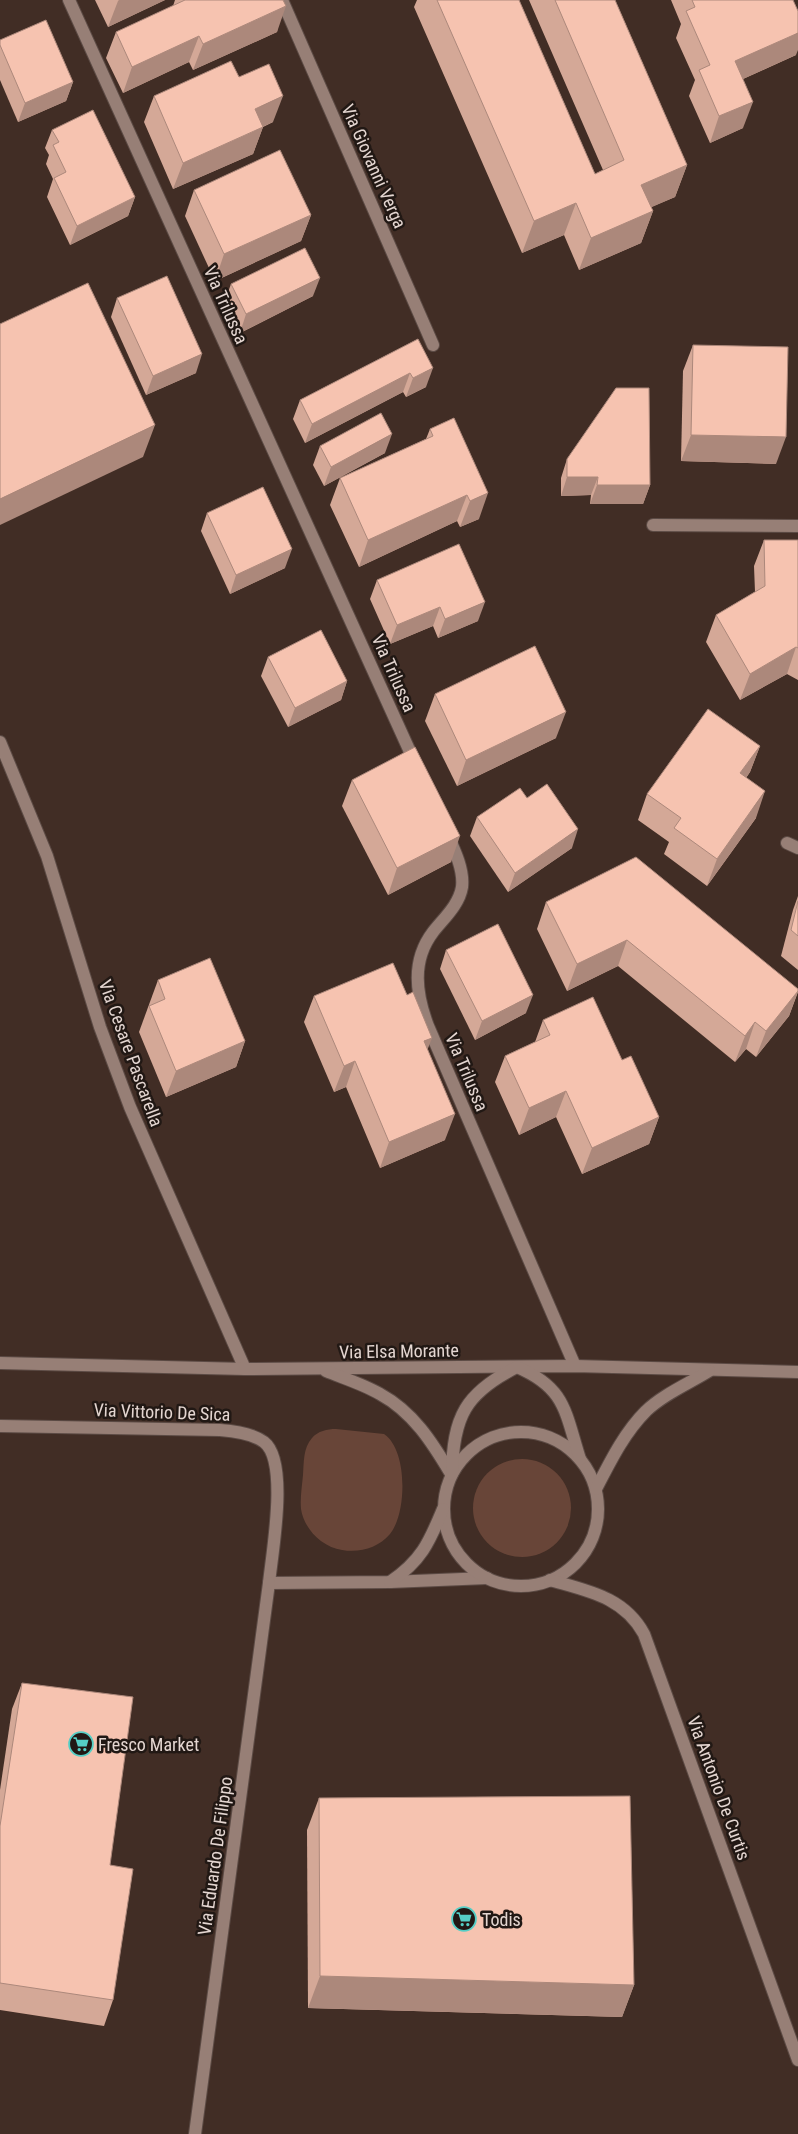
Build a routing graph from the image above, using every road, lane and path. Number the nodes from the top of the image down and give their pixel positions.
1 (69, 0) edge
2 (282, 0) edge
3 (433, 345) dead end
4 (653, 525) dead end
5 (798, 526) edge
6 (0, 742) edge
7 (420, 774) edge
8 (444, 828) edge
9 (0, 1364) edge
10 (575, 1366) junction
11 (517, 1367) junction
12 (245, 1369) junction
13 (321, 1369) junction
14 (710, 1371) junction
15 (798, 1372) edge
16 (0, 1426) edge
17 (580, 1459) junction
18 (452, 1474) junction
19 (596, 1489) junction
20 (444, 1507) junction
21 (487, 1578) junction
22 (550, 1580) junction
23 (390, 1582) junction
24 (269, 1583) junction
25 (798, 2060) edge
26 (195, 2134) edge

1 - 7 street, Via Trilussa
2 - 3 street, Via Giovanni Verga
4 - 5 street
6 - 12 street, Via Cesare Pascarella
8 - 10 street, Via Trilussa
9 - 12 street, Via Elsa Morante
10 - 11 street, Via Elsa Morante
10 - 14 street, Via Elsa Morante
11 - 13 street, Via Elsa Morante
11 - 17 street
11 - 18 street
12 - 13 street, Via Elsa Morante
13 - 18 street
14 - 15 street, Via Elsa Morante
14 - 19 street
16 - 24 street, Via Vittorio De Sica
17 - 18 street
17 - 19 street
18 - 20 street
19 - 22 street
20 - 21 street
20 - 23 street
21 - 22 street
21 - 23 street
22 - 25 street, Via Antonio De Curtis
23 - 24 street
24 - 26 street, Via Eduardo De Filippo

